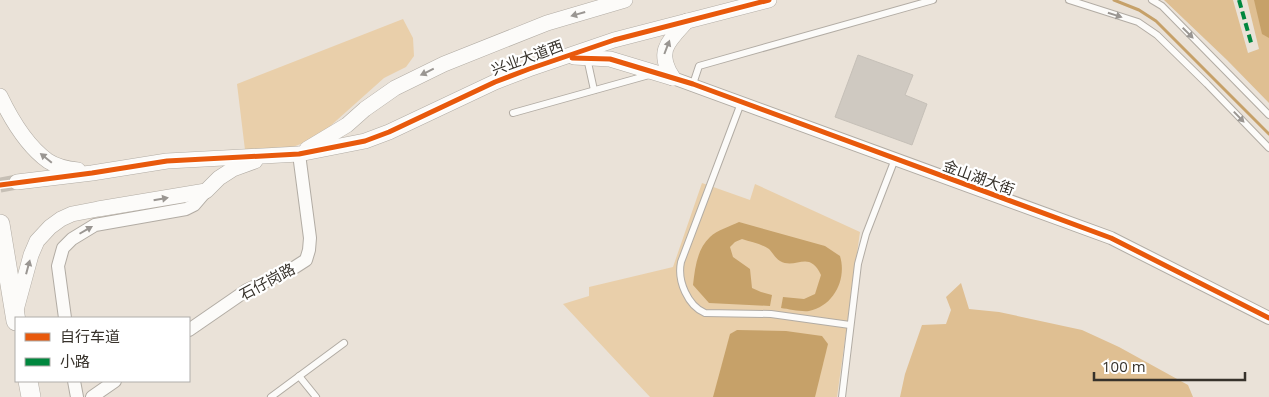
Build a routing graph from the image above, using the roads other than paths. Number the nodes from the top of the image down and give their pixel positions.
1 (625, 0) edge
2 (769, 0) edge
3 (933, 0) edge
4 (1069, 0) edge
5 (1152, 0) edge
6 (687, 21) junction
7 (586, 58) junction
8 (548, 62) junction
9 (657, 73) junction
10 (673, 78) junction
11 (693, 84) junction
12 (594, 90) junction
13 (0, 96) edge
14 (741, 102) junction
15 (513, 113) dead end
16 (1269, 115) edge
17 (1269, 148) edge
18 (299, 154) junction
19 (267, 156) junction
20 (895, 159) junction
21 (92, 173) junction
22 (17, 182) tunnel mouth
23 (206, 191) junction
24 (0, 224) edge
25 (16, 317) edge
26 (16, 317) edge
27 (66, 317) edge
28 (1269, 318) edge
29 (850, 325) junction
30 (190, 329) edge
31 (344, 343) dead end
32 (299, 376) junction
33 (28, 382) edge
34 (74, 382) edge
35 (114, 382) edge
36 (31, 397) edge
37 (77, 397) edge
38 (92, 397) edge
39 (271, 397) edge
40 (316, 397) edge
41 (842, 397) edge

1 -> 18 street, 兴业大道西
2 - 6 street, 兴业大道西
3 - 11 lane
4 -> 17 lane
5 -> 16 lane
6 - 8 street, 兴业大道西
10 -> 6 street
7 - 8 street
7 - 9 street
7 - 12 lane
8 - 18 street, 兴业大道西
9 - 10 street
9 - 12 lane
10 - 11 street, 金山湖大街
11 - 14 street, 金山湖大街
12 - 15 lane
21 -> 13 street
14 - 20 street, 金山湖大街
14 - 29 lane
18 - 19 street
18 - 30 street, 石仔岗路
19 - 21 street
19 - 23 street
20 - 28 street, 金山湖大街
20 - 29 lane
21 - 22 street
25 -> 23 street
27 -> 23 street
24 - 26 main road
29 - 41 lane
31 - 32 lane
32 - 39 lane
32 - 40 lane
33 - 36 main road
34 - 37 street
35 - 38 street

